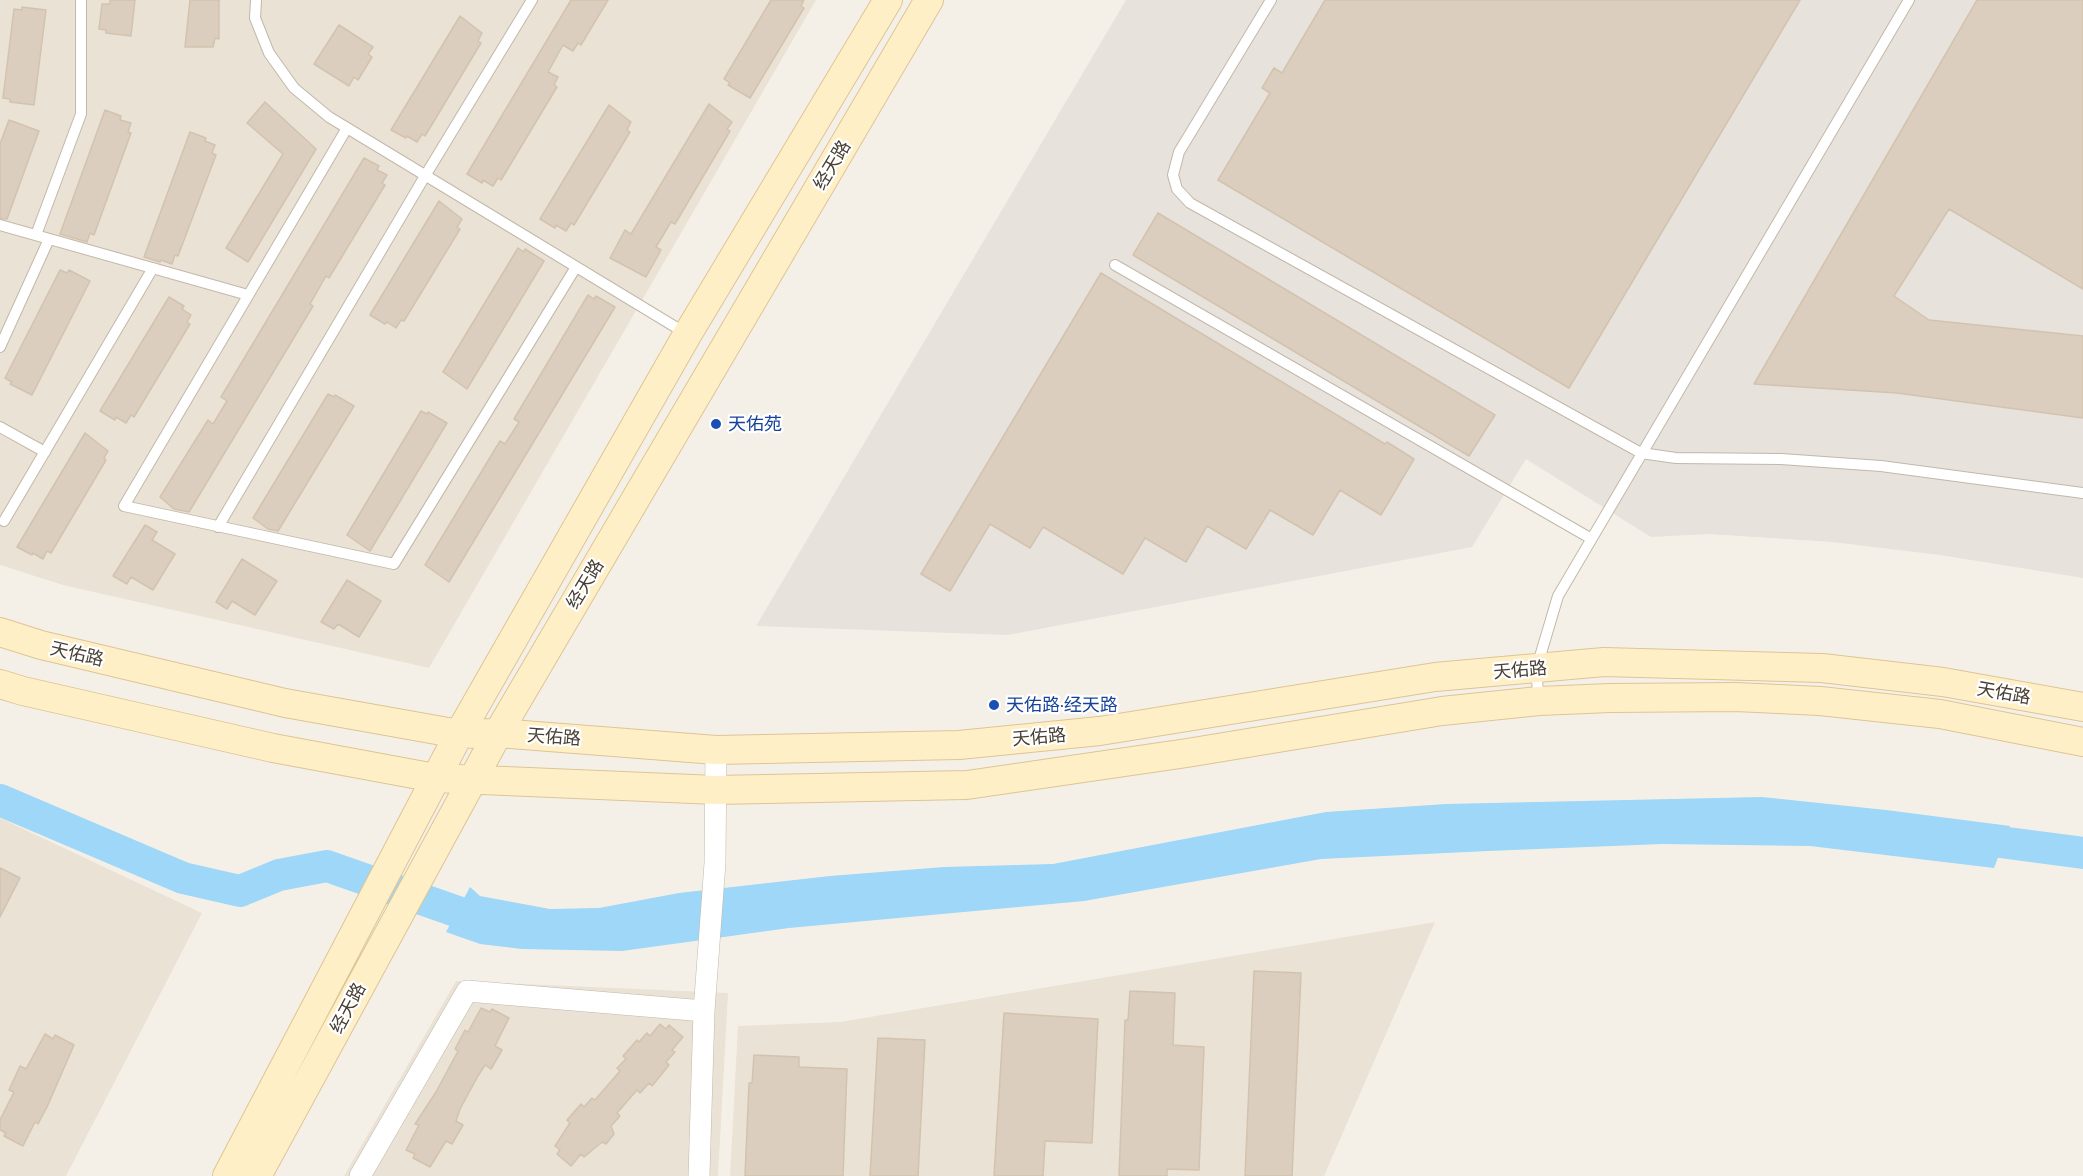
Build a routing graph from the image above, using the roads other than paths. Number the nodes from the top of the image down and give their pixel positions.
1 (81, 0) edge
2 (256, 0) edge
3 (532, 0) edge
4 (888, 0) edge
5 (929, 0) edge
6 (1271, 0) edge
7 (1909, 0) edge
8 (346, 128) junction
9 (425, 176) junction
10 (0, 225) edge
11 (36, 235) junction
12 (49, 239) junction
13 (1115, 265) dead end
14 (576, 267) junction
15 (153, 268) junction
16 (248, 295) junction
17 (687, 334) junction
18 (0, 347) edge
19 (0, 427) edge
20 (45, 452) junction
21 (1641, 453) junction
22 (2083, 493) edge
23 (4, 521) dead end
24 (218, 527) junction
25 (1590, 538) junction
26 (0, 632) edge
27 (1536, 669) junction
28 (0, 684) edge
29 (1539, 701) junction
30 (285, 703) junction
31 (2083, 707) edge
32 (498, 733) junction
33 (459, 734) junction
34 (2083, 742) edge
35 (273, 748) junction
36 (716, 750) junction
37 (435, 778) junction
38 (471, 779) junction
39 (716, 790) junction
40 (704, 1011) junction
41 (227, 1176) edge
42 (256, 1176) edge
43 (360, 1176) edge
44 (699, 1176) edge

1 - 11 lane
2 - 8 lane
3 - 9 lane
4 - 17 main road, 经天路
5 - 32 main road, 经天路
6 - 21 lane
7 - 21 lane
8 - 9 lane
8 - 16 lane
9 - 14 lane
9 - 24 lane
10 - 11 lane
11 - 12 lane
12 - 15 lane
12 - 18 lane
13 - 25 lane
14 - 17 lane
14 - 24 lane
15 - 16 lane
15 - 20 lane
16 - 24 lane
17 - 33 main road, 经天路
19 - 20 lane
20 - 23 lane
21 - 22 lane
21 - 25 lane
25 - 27 lane
26 - 30 main road, 天佑路
27 - 29 lane
27 - 31 main road, 天佑路
27 - 36 main road, 天佑路
28 - 35 main road, 天佑路
29 - 34 main road, 天佑路
29 - 39 main road, 天佑路
30 - 33 main road, 天佑路
30 - 35 main road
32 - 33 main road, 天佑路
32 - 36 main road, 天佑路
32 - 38 main road, 经天路
33 - 37 main road, 经天路
35 - 37 main road, 天佑路
36 - 39 street
37 - 38 main road, 天佑路
37 - 41 main road, 经天路
38 - 39 main road, 天佑路
38 - 42 main road, 经天路
39 - 40 street
40 - 43 street
40 - 44 street

